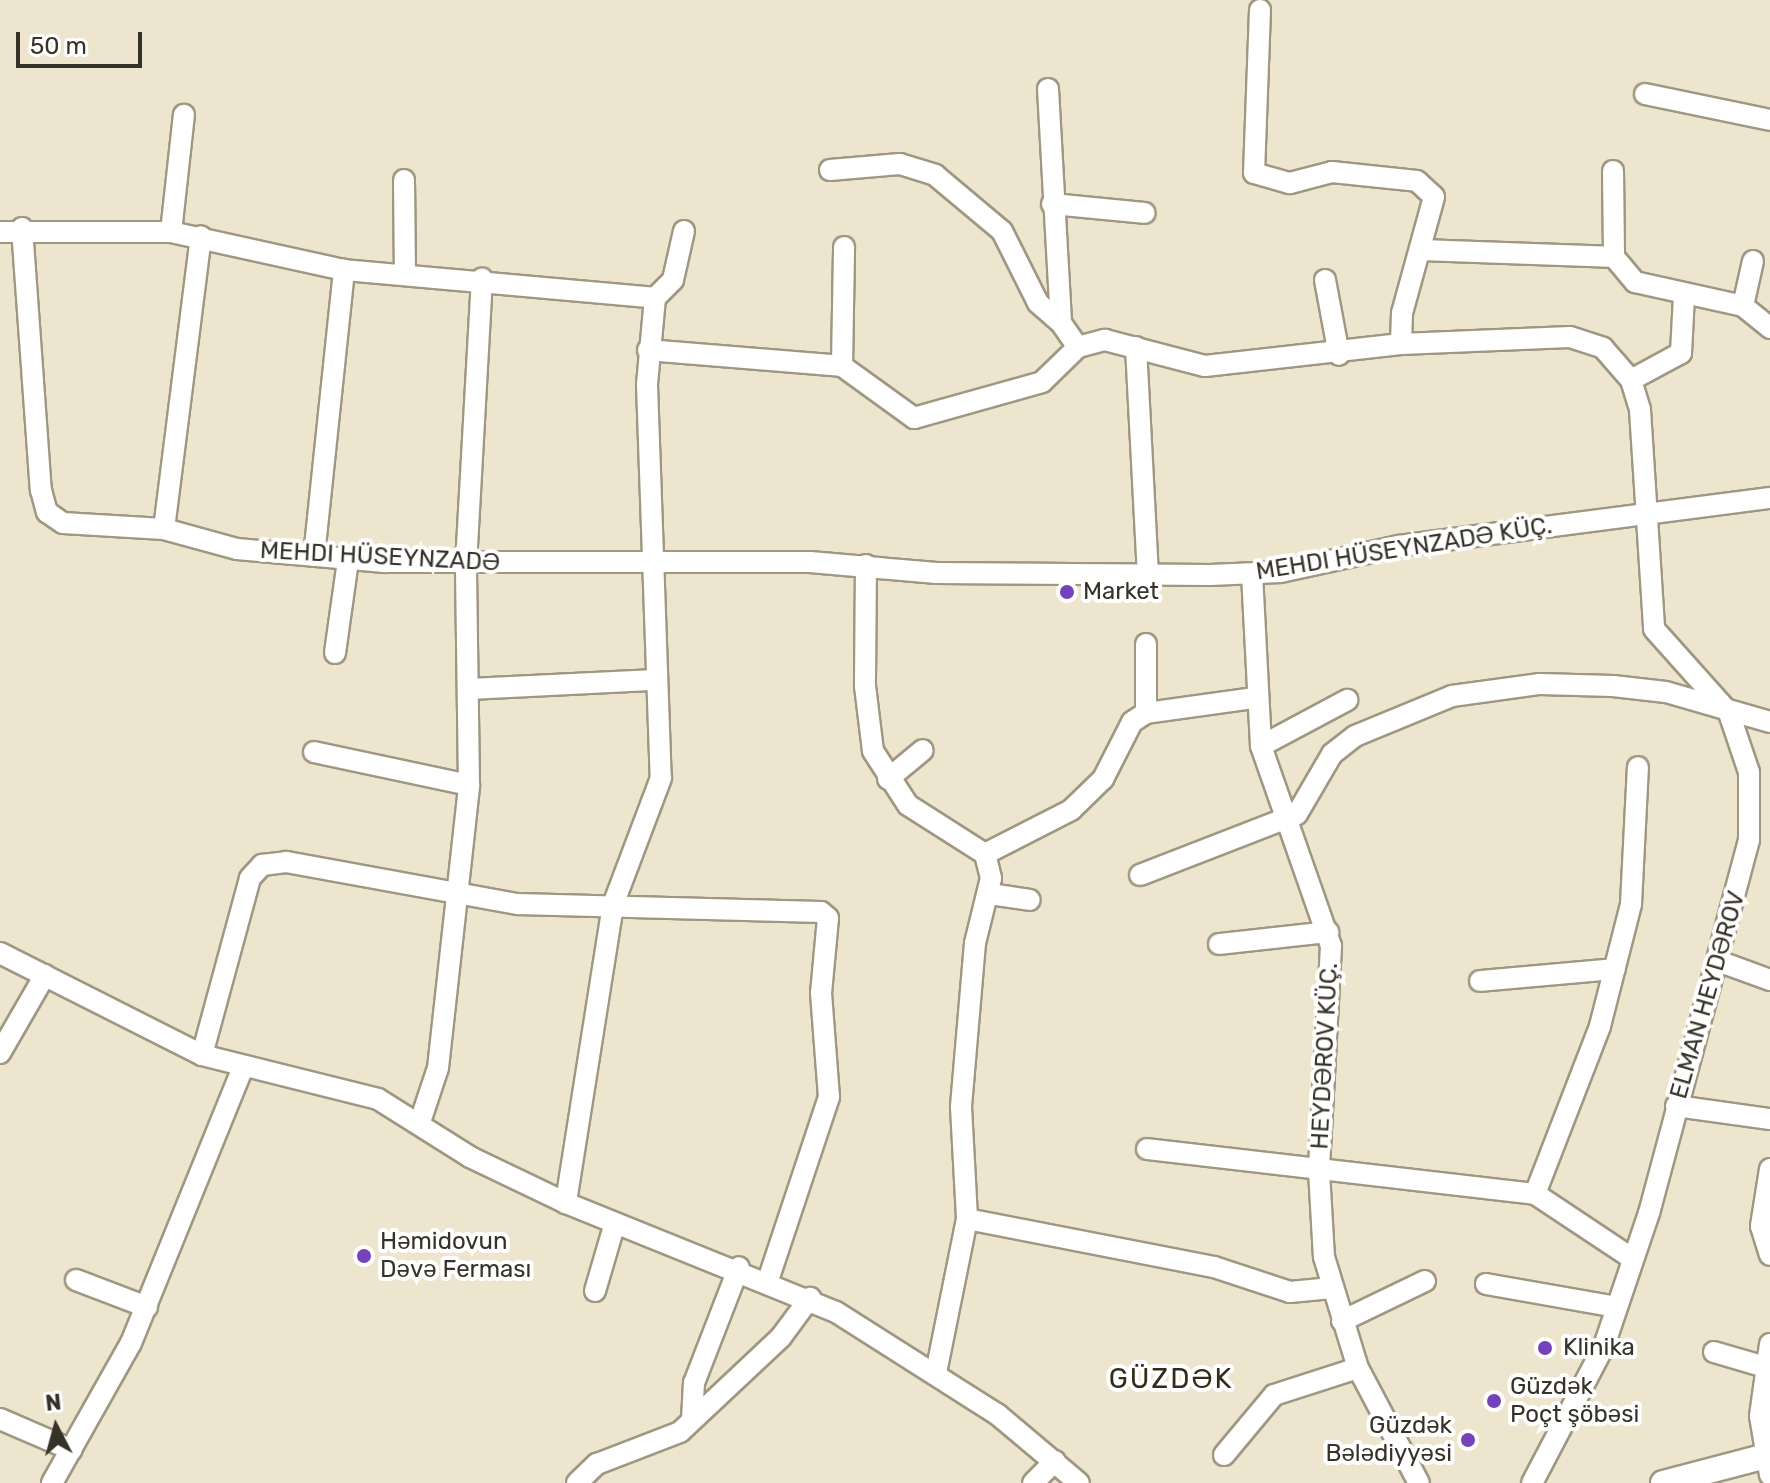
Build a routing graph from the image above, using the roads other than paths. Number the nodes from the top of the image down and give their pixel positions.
1 (1260, 10) dead end
2 (1048, 89) dead end
3 (1645, 94) dead end
4 (184, 115) dead end
5 (1770, 120) edge
6 (830, 170) dead end
7 (1613, 171) dead end
8 (404, 180) dead end
9 (1052, 204) junction
10 (1145, 213) dead end
11 (22, 228) junction
12 (684, 231) dead end
13 (0, 232) edge
14 (171, 232) junction
15 (201, 236) junction
16 (844, 247) dead end
17 (1424, 250) junction
18 (1614, 257) junction
19 (1753, 261) dead end
20 (344, 270) junction
21 (405, 273) junction
22 (482, 278) junction
23 (1325, 280) dead end
24 (1684, 295) junction
25 (655, 298) junction
26 (1743, 306) junction
27 (1061, 323) junction
28 (1770, 328) edge
29 (1401, 344) junction
30 (1078, 347) junction
31 (1136, 347) junction
32 (648, 350) junction
33 (1339, 355) junction
34 (842, 366) junction
35 (1631, 380) junction
36 (1770, 498) edge
37 (1647, 513) junction
38 (164, 529) junction
39 (314, 556) junction
40 (348, 560) junction
41 (466, 564) junction
42 (652, 564) junction
43 (866, 565) junction
44 (1252, 574) junction
45 (1148, 575) junction
46 (1146, 644) dead end
47 (335, 653) dead end
48 (656, 680) junction
49 (469, 689) junction
50 (1254, 698) junction
51 (1347, 700) dead end
52 (1146, 713) junction
53 (1729, 713) junction
54 (1770, 722) edge
55 (1261, 746) junction
56 (923, 750) dead end
57 (314, 752) dead end
58 (1638, 767) dead end
59 (888, 779) junction
60 (469, 785) junction
61 (1282, 822) junction
62 (985, 854) junction
63 (1140, 875) dead end
64 (990, 894) junction
65 (458, 895) junction
66 (1030, 900) dead end
67 (613, 905) junction
68 (1328, 932) junction
69 (1219, 944) dead end
70 (0, 953) edge
71 (1718, 961) junction
72 (1614, 969) junction
73 (45, 975) junction
74 (1770, 980) edge
75 (1480, 981) dead end
76 (0, 1053) edge
77 (202, 1055) junction
78 (242, 1070) junction
79 (1676, 1106) junction
80 (1770, 1119) edge
81 (420, 1122) junction
82 (1147, 1149) dead end
83 (1770, 1169) edge
84 (1319, 1171) junction
85 (1535, 1194) junction
86 (566, 1203) junction
87 (967, 1219) junction
88 (614, 1226) junction
89 (1770, 1255) edge
90 (1633, 1259) junction
91 (739, 1267) junction
92 (76, 1280) dead end
93 (768, 1280) junction
94 (1425, 1281) dead end
95 (1486, 1284) dead end
96 (1332, 1288) junction
97 (595, 1291) dead end
98 (810, 1298) junction
99 (147, 1307) junction
100 (1616, 1307) junction
101 (1342, 1321) junction
102 (1770, 1344) edge
103 (1714, 1352) dead end
104 (1765, 1367) junction
105 (1358, 1368) junction
106 (936, 1373) junction
107 (0, 1419) edge
108 (692, 1420) junction
109 (72, 1450) junction
110 (1224, 1455) dead end
111 (1055, 1461) junction
112 (1769, 1462) edge
113 (52, 1483) edge
114 (577, 1483) edge
115 (1033, 1483) edge
116 (1079, 1483) edge
117 (1419, 1483) edge
118 (1532, 1483) edge
119 (1663, 1483) edge

1 - 17 street
2 - 9 street
3 - 5 street
4 - 14 street
6 - 27 street
7 - 18 street
8 - 21 street
9 - 10 street
9 - 27 street
11 - 13 street
11 - 14 street
11 - 38 street, MEHDI HÜSEYNZADƏ
12 - 25 street
14 - 15 street
15 - 20 street
15 - 38 street
16 - 34 street
17 - 18 street
17 - 29 street
18 - 24 street
19 - 26 street
20 - 21 street
20 - 39 street
21 - 22 street
22 - 25 street
22 - 41 street
23 - 33 street
24 - 26 street
24 - 35 street
25 - 32 street
26 - 28 street
27 - 30 street
29 - 33 street
29 - 35 street
30 - 31 street
30 - 34 street
31 - 33 street
31 - 45 street
32 - 34 street
32 - 42 street
35 - 37 street, ELMAN HEYDƏROV
36 - 37 street, MEHDI HÜSEYNZADƏ KÜÇ.
37 - 44 street, MEHDI HÜSEYNZADƏ KÜÇ.
37 - 53 street, ELMAN HEYDƏROV
38 - 39 street, MEHDI HÜSEYNZADƏ
39 - 40 street, MEHDI HÜSEYNZADƏ
40 - 41 street, MEHDI HÜSEYNZADƏ
40 - 47 street
41 - 42 street, MEHDI HÜSEYNZADƏ
41 - 49 street
42 - 43 street, MEHDI HÜSEYNZADƏ KÜÇ.
42 - 48 street
43 - 45 street, MEHDI HÜSEYNZADƏ KÜÇ.
43 - 59 street
44 - 45 street, MEHDI HÜSEYNZADƏ KÜÇ.
44 - 50 street, HEYDƏROV KÜÇ.
46 - 52 street
48 - 49 street
48 - 67 street
49 - 60 street
50 - 52 street
50 - 55 street, HEYDƏROV KÜÇ.
51 - 55 street
52 - 62 street
53 - 54 street
53 - 61 street
53 - 71 street, ELMAN HEYDƏROV
55 - 61 street, HEYDƏROV KÜÇ.
56 - 59 street
57 - 60 street
58 - 72 street
59 - 62 street
60 - 65 street
61 - 63 street
61 - 68 street, HEYDƏROV KÜÇ.
62 - 64 street
64 - 66 street
64 - 87 street
65 - 67 street
65 - 77 street
65 - 81 street
67 - 86 street
67 - 93 street
68 - 69 street
68 - 84 street, HEYDƏROV KÜÇ.
70 - 73 street
71 - 74 street
71 - 79 street, ELMAN HEYDƏROV
72 - 75 street
72 - 85 street
73 - 76 street
73 - 77 street
77 - 78 street
78 - 81 street
78 - 99 street
79 - 80 street
79 - 90 street, ELMAN HEYDƏROV
81 - 86 street
82 - 84 street
83 - 89 street
84 - 85 street
84 - 96 street, HEYDƏROV KÜÇ.
85 - 90 street
86 - 88 street
87 - 96 street
87 - 106 street
88 - 91 street
88 - 97 street
90 - 100 street, ELMAN HEYDƏROV
91 - 93 street
91 - 108 street
92 - 99 street
93 - 98 street
94 - 101 street
95 - 100 street
96 - 101 street, HEYDƏROV KÜÇ.
98 - 106 street
98 - 108 street
99 - 109 street
100 - 118 street, ELMAN HEYDƏROV
101 - 105 street, HEYDƏROV KÜÇ.
102 - 104 street
103 - 104 street
104 - 112 street
105 - 110 street
105 - 117 street, HEYDƏROV KÜÇ.
106 - 111 street
107 - 109 street
108 - 114 street
109 - 113 street
111 - 115 street
111 - 116 street
112 - 119 street

